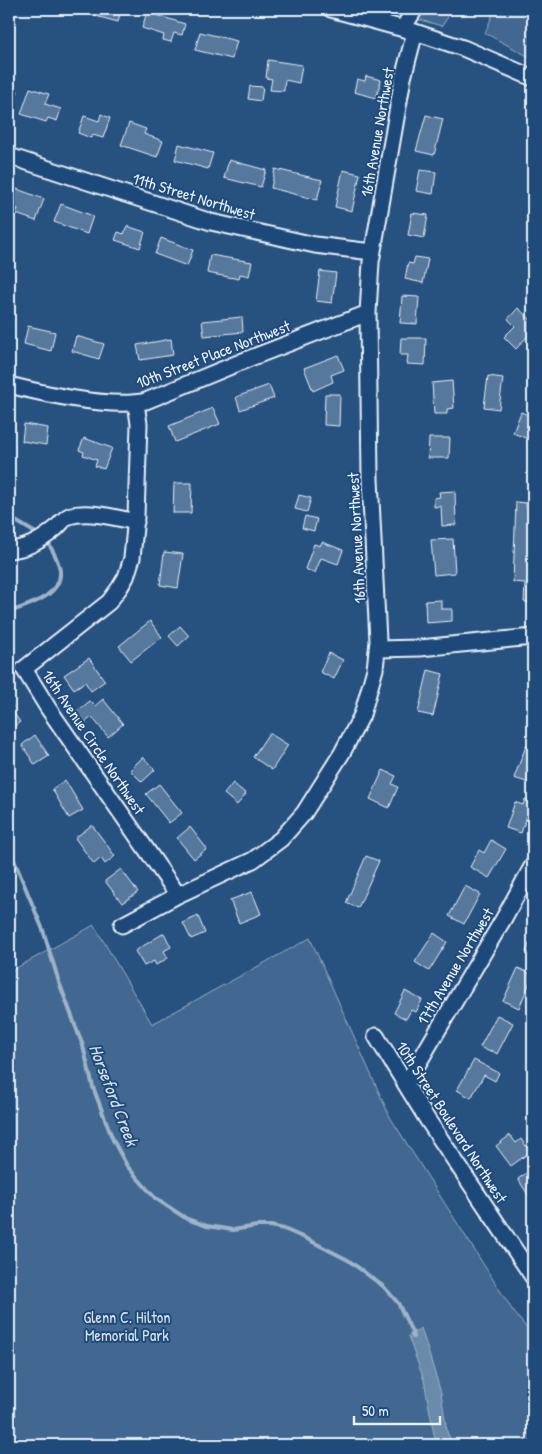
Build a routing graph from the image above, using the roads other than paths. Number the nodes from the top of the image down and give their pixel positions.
1 (331, 9) edge
2 (415, 9) edge
3 (409, 30) junction
4 (533, 78) edge
5 (9, 156) edge
6 (372, 252) junction
7 (368, 313) junction
8 (9, 385) edge
9 (136, 403) junction
10 (136, 522) junction
11 (9, 550) edge
12 (533, 637) edge
13 (378, 650) junction
14 (533, 865) edge
15 (178, 895) junction
16 (122, 925) dead end
17 (376, 1036) dead end
18 (406, 1084) junction
19 (533, 1277) edge

1 - 3 street
2 - 3 street, 16th Avenue Northwest
3 - 4 street
3 - 6 street, 16th Avenue Northwest
5 - 6 street, 11th Street Northwest
6 - 7 street, 16th Avenue Northwest
7 - 9 street, 10th Street Place Northwest
7 - 13 street, 16th Avenue Northwest
8 - 9 street, 10th Street Place Northwest
9 - 10 street, 16th Avenue Circle Northwest
10 - 11 street
10 - 15 street, 16th Avenue Circle Northwest
12 - 13 street
13 - 15 street, 16th Avenue Northwest
14 - 18 street, 17th Avenue Northwest
15 - 16 street, 16th Avenue Northwest
17 - 18 street, 10th Street Boulevard Northwest
18 - 19 street, 10th Street Boulevard Northwest

